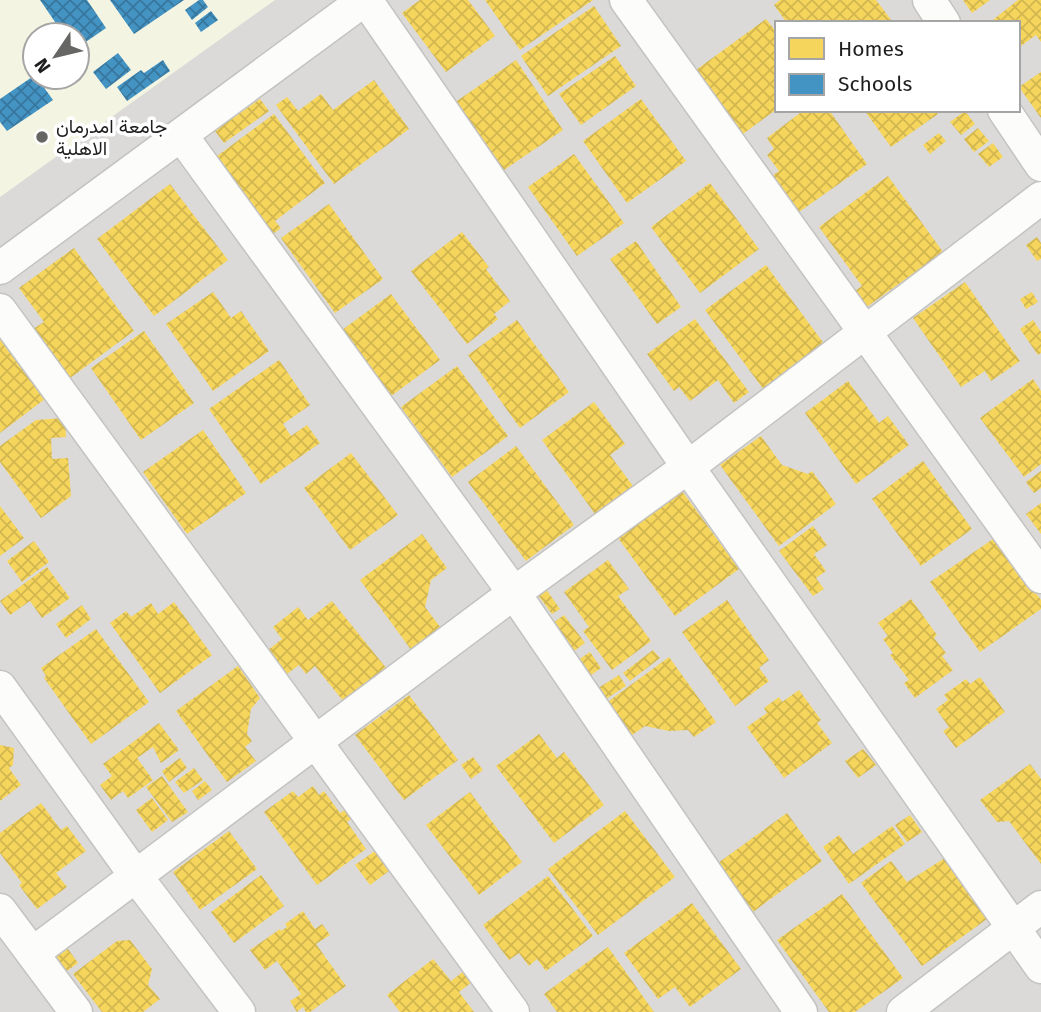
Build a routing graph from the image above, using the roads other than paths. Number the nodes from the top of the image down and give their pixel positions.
1 (365, 0) edge
2 (626, 0) edge
3 (929, 0) edge
4 (943, 21) edge
5 (1005, 112) edge
6 (181, 135) junction
7 (1041, 165) edge
8 (1041, 198) edge
9 (0, 268) edge
10 (0, 310) edge
11 (866, 333) junction
12 (688, 467) junction
13 (1041, 577) edge
14 (514, 593) junction
15 (0, 687) edge
16 (315, 742) junction
17 (135, 875) junction
18 (1041, 907) edge
19 (0, 910) edge
20 (1012, 928) junction
21 (33, 953) junction
22 (1041, 967) edge
23 (76, 1012) edge
24 (239, 1012) edge
25 (513, 1012) edge
26 (801, 1012) edge
27 (903, 1012) edge

1 - 6 street
1 - 12 street
2 - 11 street
3 - 4 street
5 - 7 street
6 - 9 street
6 - 14 street
8 - 11 street
10 - 16 street
11 - 12 street
11 - 13 street
12 - 14 street
12 - 20 street
14 - 16 street
14 - 26 street
15 - 17 street
16 - 17 street
16 - 25 street
17 - 21 street
17 - 24 street
18 - 20 street
19 - 21 street
20 - 22 street
20 - 27 street
21 - 23 street

